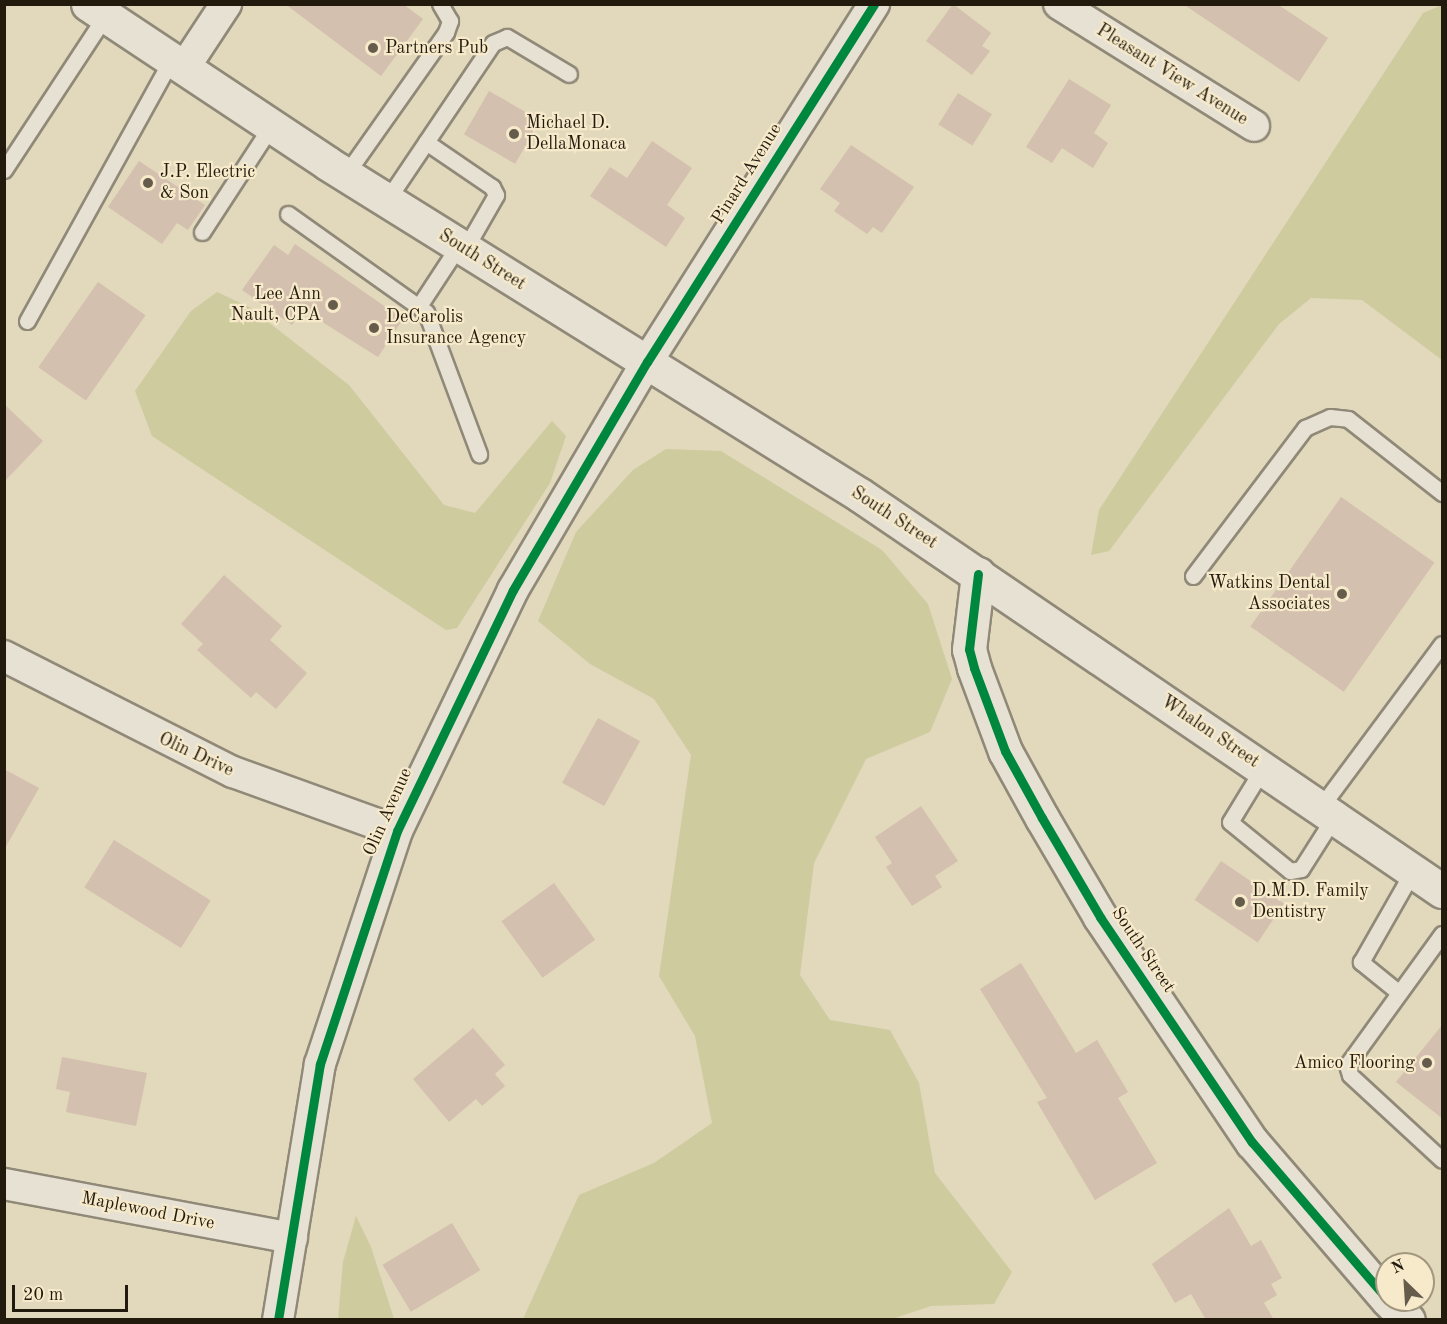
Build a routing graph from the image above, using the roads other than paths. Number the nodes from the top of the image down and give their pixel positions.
1 (226, 4) edge
2 (440, 4) edge
3 (874, 4) edge
4 (1059, 4) edge
5 (97, 10) edge
6 (177, 64) junction
7 (569, 74) dead end
8 (271, 126) junction
9 (1254, 126) dead end
10 (426, 142) junction
11 (4, 170) edge
12 (346, 174) junction
13 (387, 200) junction
14 (288, 214) dead end
15 (201, 232) dead end
16 (462, 247) junction
17 (419, 306) junction
18 (27, 321) dead end
19 (647, 362) junction
20 (479, 454) dead end
21 (1443, 493) edge
22 (978, 574) junction
23 (1193, 576) dead end
24 (1443, 644) edge
25 (4, 656) edge
26 (1263, 768) junction
27 (1327, 812) junction
28 (397, 831) junction
29 (1413, 871) junction
30 (1443, 891) edge
31 (1443, 934) edge
32 (1398, 992) junction
33 (1443, 1160) edge
34 (4, 1184) edge
35 (292, 1238) junction
36 (1375, 1284) edge
37 (278, 1320) edge

1 - 6 street
2 - 12 lane
3 - 19 street, Pinard Avenue
4 - 9 street, Pleasant View Avenue
5 - 6 main road, South Street
5 - 11 lane
6 - 8 main road, South Street
6 - 18 lane
7 - 10 lane
8 - 12 main road, South Street
8 - 15 lane
10 - 13 lane
10 - 16 lane
12 - 13 main road, South Street
13 - 16 main road, South Street
14 - 17 lane
16 - 17 lane
16 - 19 main road, South Street
17 - 20 lane
19 - 22 main road, South Street
19 - 28 street, Olin Avenue
21 - 23 lane
22 - 26 main road, Whalon Street
22 - 36 main road, South Street
24 - 27 lane
25 - 28 street, Olin Drive
26 - 27 main road, Whalon Street
26 - 27 lane
27 - 29 main road, Whalon Street
28 - 35 street, Olin Avenue
29 - 30 main road, Whalon Street
29 - 32 lane
31 - 32 lane
32 - 33 lane
34 - 35 street, Maplewood Drive
35 - 37 street, Olin Avenue

